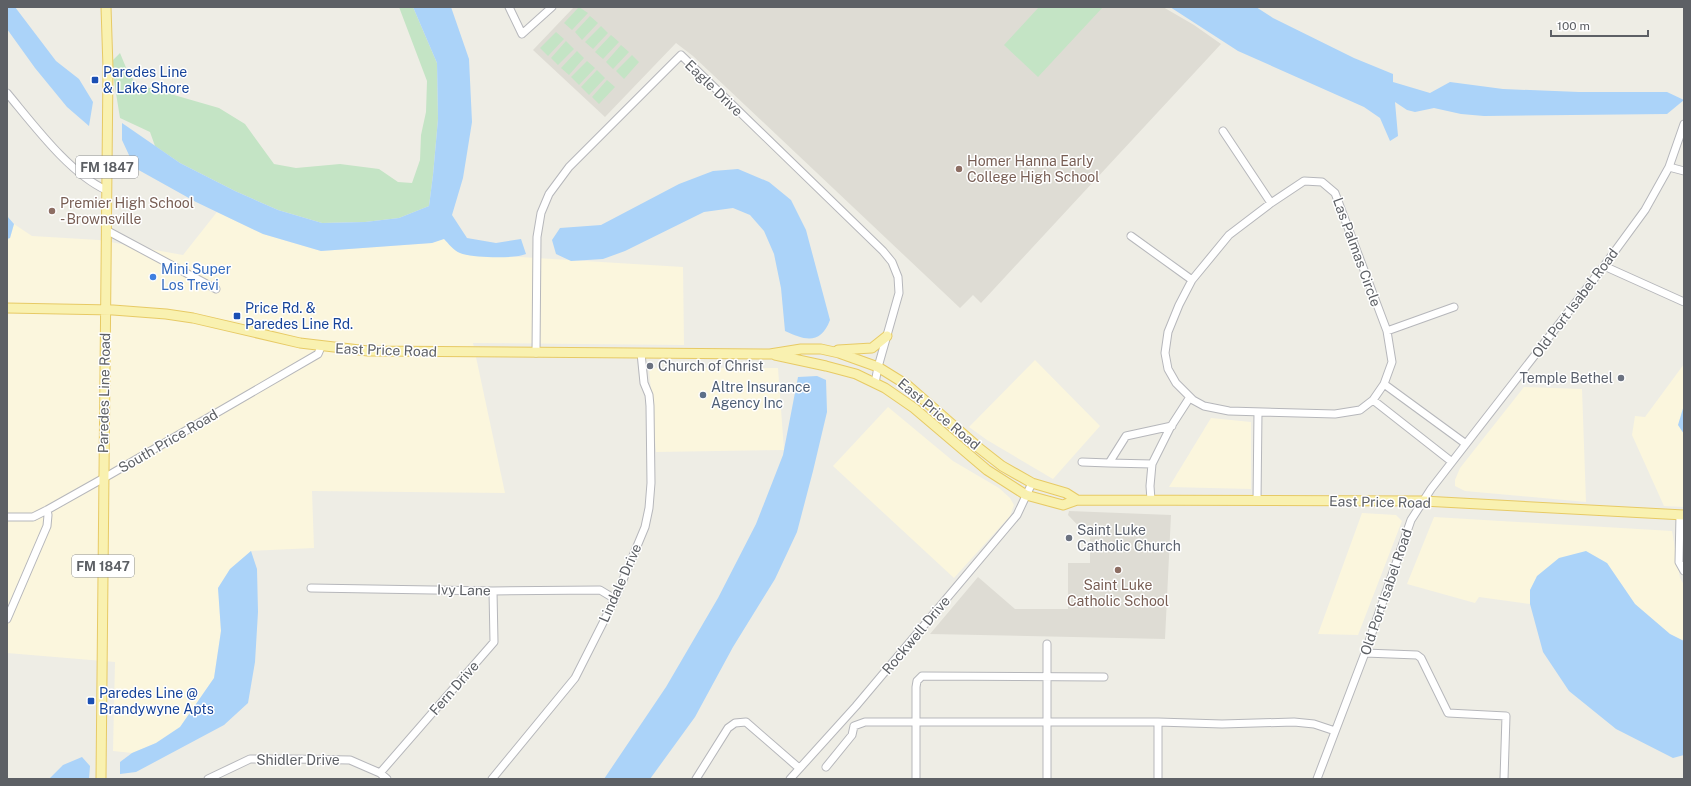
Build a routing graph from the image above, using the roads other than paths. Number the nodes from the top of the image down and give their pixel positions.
1 (106, 7) edge
2 (509, 7) edge
3 (552, 7) edge
4 (7, 92) edge
5 (1684, 124) edge
6 (1223, 131) dead end
7 (1669, 167) junction
8 (1684, 171) edge
9 (106, 190) junction
10 (1271, 203) junction
11 (106, 230) junction
12 (1131, 236) dead end
13 (1604, 266) junction
14 (1192, 280) junction
15 (216, 289) dead end
16 (1684, 302) edge
17 (1454, 307) dead end
18 (7, 308) edge
19 (105, 310) junction
20 (1386, 331) junction
21 (887, 336) junction
22 (321, 347) junction
23 (830, 351) junction
24 (536, 353) junction
25 (641, 353) junction
26 (770, 354) junction
27 (878, 367) junction
28 (875, 383) junction
29 (1384, 384) junction
30 (1190, 397) junction
31 (1373, 400) junction
32 (1258, 412) junction
33 (1172, 426) junction
34 (1466, 444) junction
35 (1082, 462) dead end
36 (1452, 462) junction
37 (1109, 463) junction
38 (1152, 464) junction
39 (104, 479) junction
40 (1032, 483) junction
41 (1026, 495) junction
42 (1076, 500) junction
43 (1151, 500) junction
44 (1257, 501) junction
45 (1423, 501) junction
46 (47, 510) junction
47 (1682, 515) edge
48 (7, 516) edge
49 (1684, 571) edge
50 (311, 588) dead end
51 (493, 591) junction
52 (615, 599) junction
53 (7, 619) edge
54 (1047, 644) dead end
55 (1365, 653) junction
56 (1047, 676) junction
57 (1104, 677) dead end
58 (845, 718) junction
59 (1158, 722) junction
60 (917, 723) junction
61 (1048, 723) junction
62 (854, 726) junction
63 (1335, 731) junction
64 (826, 766) dead end
65 (799, 768) junction
66 (380, 773) junction
67 (100, 779) edge
68 (208, 779) edge
69 (387, 779) edge
70 (492, 779) edge
71 (696, 779) edge
72 (790, 779) edge
73 (916, 779) edge
74 (1047, 779) edge
75 (1158, 779) edge
76 (1317, 779) edge
77 (1504, 779) edge

1 - 9 main road, Paredes Line Road / FM 1847
2 - 3 street
4 - 9 street
5 - 7 street, Old Port Isabel Road
6 - 10 street
7 - 8 street
7 - 13 street, Old Port Isabel Road
9 - 11 main road, Paredes Line Road / FM 1847
10 - 14 street, Las Palmas Circle
10 - 20 street, Las Palmas Circle
11 - 15 street
11 - 19 main road, Paredes Line Road / FM 1847
12 - 14 street
13 - 16 street
13 - 34 street, Old Port Isabel Road
14 - 30 street, Las Palmas Circle
17 - 20 street
18 - 19 main road, East Price Road
19 - 22 main road, East Price Road
19 - 39 main road, Paredes Line Road / FM 1847
20 - 29 street, Las Palmas Circle
21 - 23 main road
21 - 24 street, Eagle Drive
21 - 27 street, Eagle Drive
22 - 24 main road, East Price Road
22 - 39 street, South Price Road
23 - 26 main road, East Price Road
23 - 27 main road, East Price Road
24 - 25 main road, East Price Road
25 - 26 main road, East Price Road
25 - 52 street, Lindale Drive
26 - 28 main road, East Price Road
27 - 28 street, Eagle Drive
27 - 40 main road, East Price Road
28 - 41 main road, East Price Road
29 - 31 street, Las Palmas Circle
29 - 34 street
30 - 32 street, Las Palmas Circle
30 - 33 street
31 - 32 street, Las Palmas Circle
31 - 36 street
32 - 44 street
33 - 37 street
33 - 38 street
34 - 36 street, Old Port Isabel Road
35 - 37 street
36 - 45 street, Old Port Isabel Road
37 - 38 street
38 - 43 street
39 - 46 street, South Price Road
39 - 67 main road, Paredes Line Road / FM 1847
40 - 41 street, Rockwell Drive
40 - 42 main road, East Price Road
41 - 42 main road, East Price Road
41 - 58 street, Rockwell Drive
42 - 43 main road, East Price Road
43 - 44 main road, East Price Road
44 - 45 main road, East Price Road
45 - 47 main road, East Price Road
45 - 55 street, Old Port Isabel Road
46 - 48 street, South Price Road
46 - 53 street
47 - 49 street
50 - 51 street, Ivy Lane
51 - 52 street, Ivy Lane
51 - 66 street, Fern Drive
52 - 70 street, Lindale Drive
54 - 56 street
55 - 63 street, Old Port Isabel Road
55 - 77 street
56 - 57 street
56 - 60 street
56 - 61 street
58 - 62 street
58 - 65 street, Rockwell Drive
59 - 61 street
59 - 63 street
59 - 75 street
60 - 61 street
60 - 62 street
60 - 73 street
61 - 74 street
62 - 64 street
63 - 76 street, Old Port Isabel Road
65 - 71 street
65 - 72 street, Rockwell Drive
66 - 68 street, Shidler Drive
66 - 69 street, Shidler Drive

